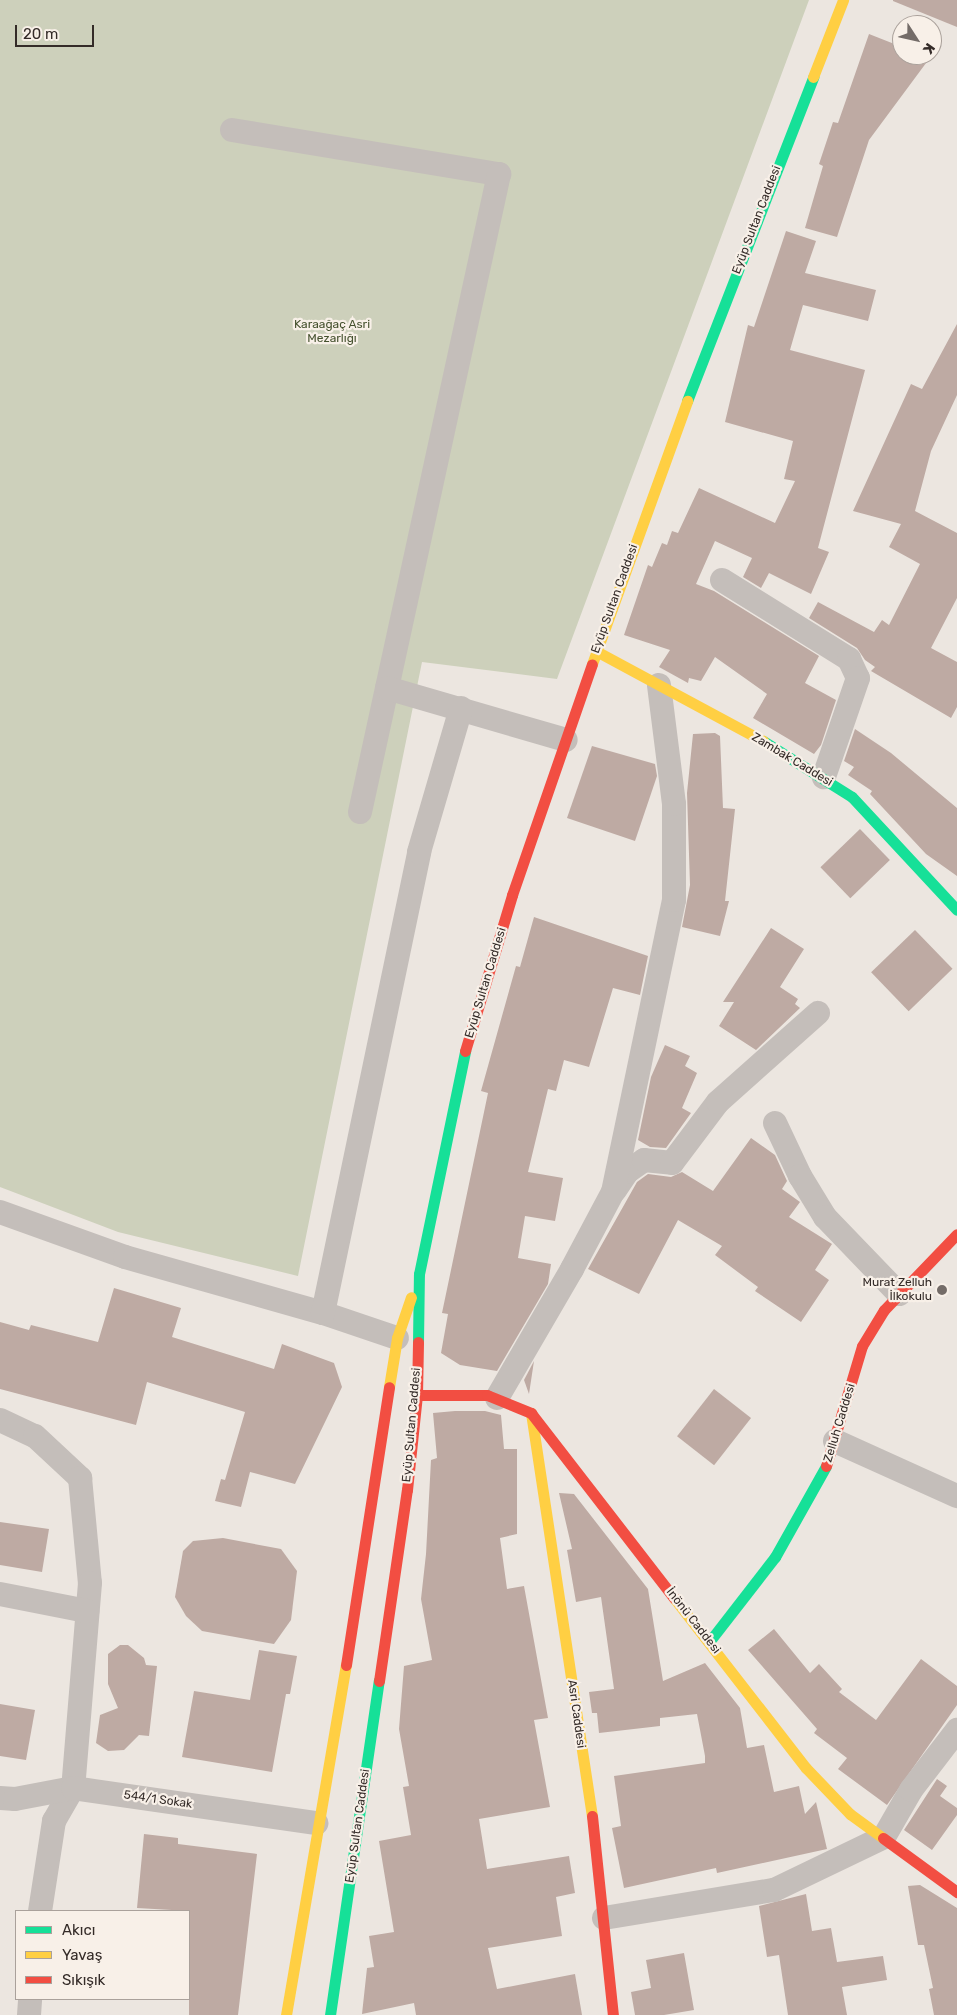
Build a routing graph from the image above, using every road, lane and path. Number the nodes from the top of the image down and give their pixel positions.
1 (843, 0) edge
2 (232, 130) dead end
3 (722, 580) dead end
4 (596, 651) junction
5 (659, 685) junction
6 (387, 688) junction
7 (461, 708) junction
8 (566, 740) junction
9 (824, 777) junction
10 (360, 812) dead end
11 (957, 910) edge
12 (818, 1013) dead end
13 (775, 1123) dead end
14 (613, 1192) junction
15 (0, 1212) edge
16 (957, 1234) edge
17 (419, 1274) junction
18 (899, 1294) junction
19 (324, 1313) junction
20 (397, 1338) junction
21 (417, 1395) junction
22 (497, 1398) junction
23 (531, 1413) junction
24 (0, 1420) edge
25 (835, 1441) junction
26 (957, 1496) edge
27 (0, 1594) edge
28 (87, 1611) junction
29 (709, 1642) junction
30 (957, 1730) edge
31 (73, 1788) junction
32 (0, 1798) edge
33 (317, 1823) junction
34 (884, 1838) junction
35 (957, 1892) edge
36 (40, 1910) edge
37 (604, 1918) junction
38 (30, 2000) edge
39 (29, 2015) edge
40 (286, 2015) edge
41 (330, 2015) edge
42 (613, 2015) edge

1 - 4 main road, Eyüp Sultan Caddesi
2 - 6 street
3 - 9 street
4 - 5 main road, Zambak Caddesi
4 - 8 main road, Eyüp Sultan Caddesi
5 - 9 main road, Zambak Caddesi
5 - 14 street
6 - 7 street
6 - 10 street
7 - 8 street
7 - 19 street
8 - 17 main road, Eyüp Sultan Caddesi
9 - 11 main road, Zambak Caddesi
12 - 14 street
13 - 18 street
14 - 22 street
15 - 19 street
16 - 18 main road, Zelluh Caddesi
17 - 20 main road
17 - 21 main road, Eyüp Sultan Caddesi
18 - 25 main road, Zelluh Caddesi
19 - 20 street
20 - 33 main road
21 - 22 main road, İnönü Caddesi
21 - 41 main road, Eyüp Sultan Caddesi
22 - 23 main road, İnönü Caddesi
23 - 29 main road, İnönü Caddesi
23 - 37 main road, Asri Caddesi
24 - 28 street
25 - 26 street
25 - 29 main road, Zelluh Caddesi
27 - 28 street
28 - 31 street
29 - 34 main road, İnönü Caddesi
30 - 34 street
31 - 32 street, 544/1 Sokak
31 - 33 street, 544/1 Sokak
31 - 36 street
33 - 40 main road
34 - 35 main road, İnönü Caddesi
34 - 37 street
37 - 42 main road, Asri Caddesi
38 - 39 street

